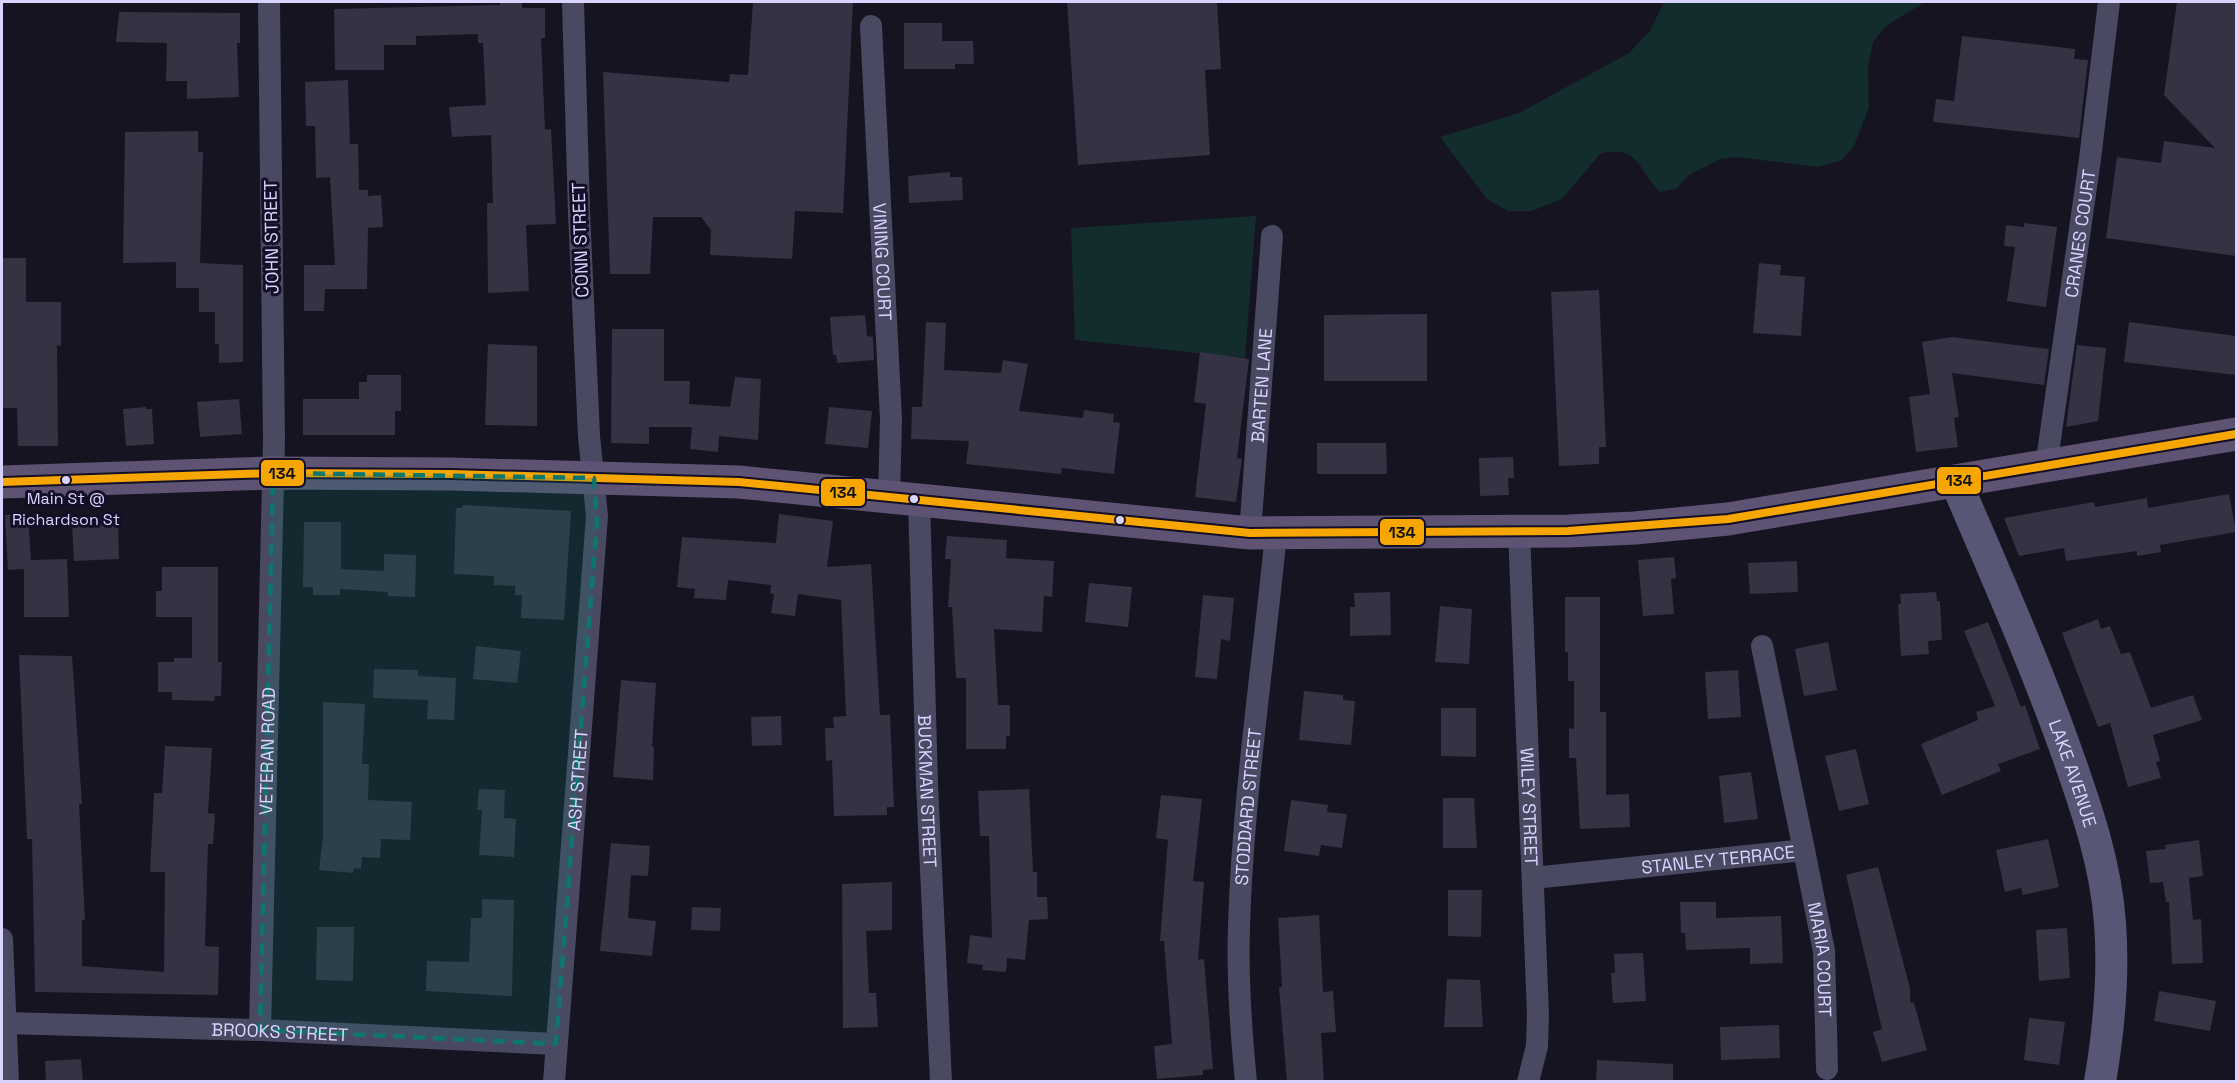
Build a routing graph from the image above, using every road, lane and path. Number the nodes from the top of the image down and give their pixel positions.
1 (269, 2) edge
2 (573, 2) edge
3 (2109, 2) edge
4 (871, 26) dead end
5 (1272, 236) dead end
6 (2236, 434) edge
7 (2046, 466) junction
8 (273, 473) junction
9 (594, 478) junction
10 (1956, 482) junction
11 (2, 483) edge
12 (904, 498) junction
13 (1519, 531) junction
14 (1263, 534) junction
15 (1762, 646) dead end
16 (1804, 850) junction
17 (1533, 878) junction
18 (2, 939) edge
19 (6, 1023) junction
20 (260, 1030) junction
21 (556, 1044) junction
22 (1827, 1069) dead end
23 (8, 1082) edge
24 (554, 1082) edge
25 (941, 1082) edge
26 (1246, 1082) edge
27 (1528, 1082) edge
28 (2100, 1082) edge

1 - 8 street, JOHN STREET
2 - 9 street, CONN STREET
3 - 7 street, CRANES COURT
4 - 12 street, VINING COURT
5 - 14 street, BARTEN LANE
6 - 7 main road
7 - 10 main road
8 - 9 main road
8 - 11 main road
8 - 20 street, VETERAN ROAD
9 - 12 main road
9 - 21 street, ASH STREET
10 - 13 main road
10 - 28 street, LAKE AVENUE
12 - 14 main road
12 - 25 street, BUCKMAN STREET
13 - 14 main road
13 - 17 street, WILEY STREET
14 - 26 street, STODDARD STREET
15 - 16 street, STANLEY TERRACE
16 - 17 street, STANLEY TERRACE
16 - 22 street, MARIA COURT
17 - 27 street, WILEY STREET
18 - 19 street
19 - 20 street, BROOKS STREET
19 - 23 street
20 - 21 street, BROOKS STREET
21 - 24 street, ASH STREET

